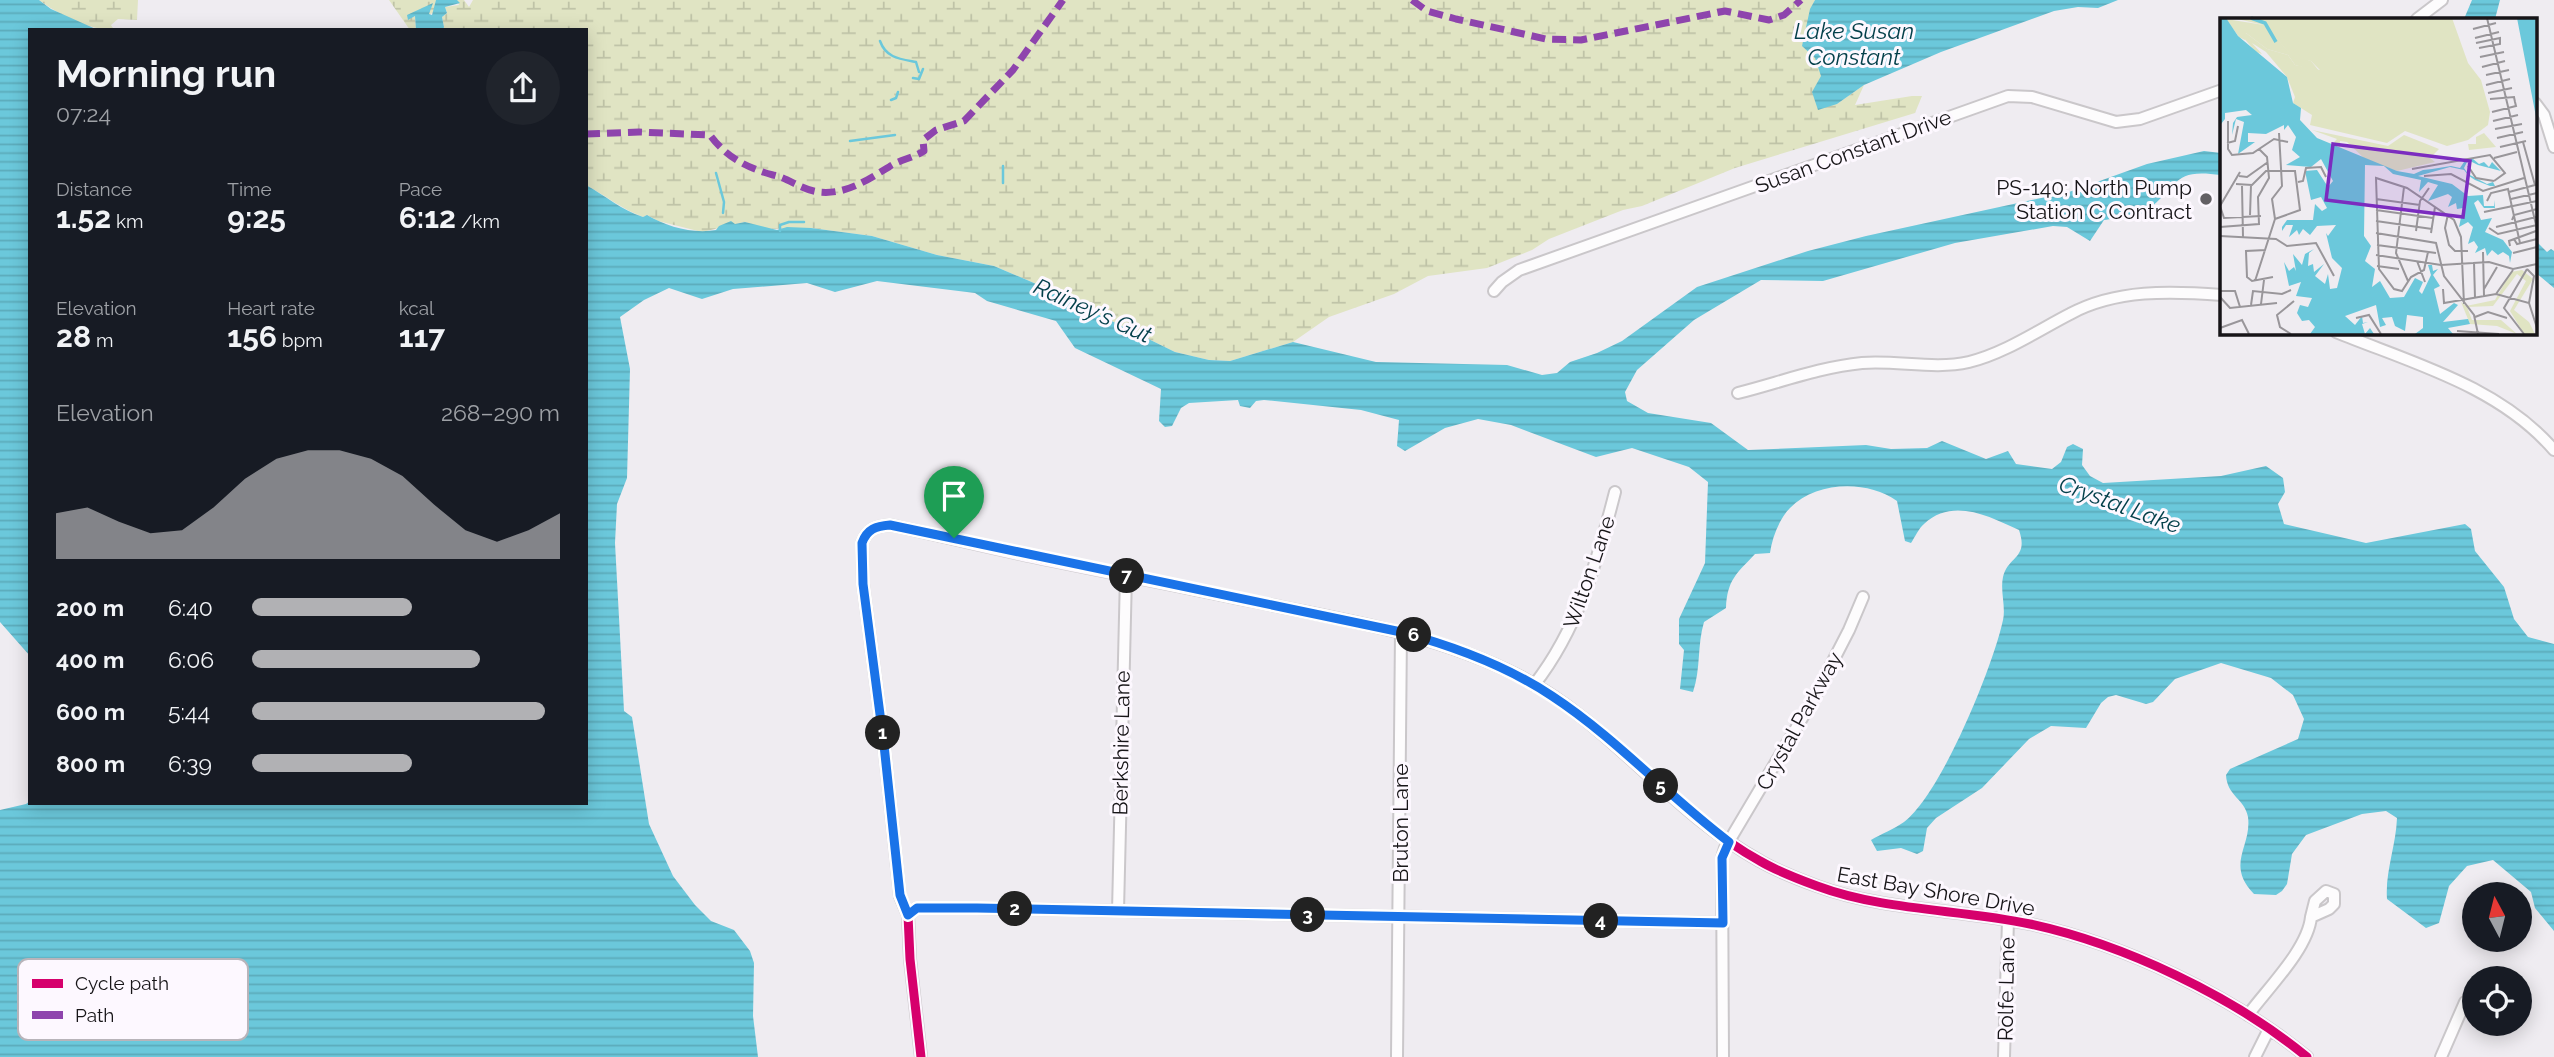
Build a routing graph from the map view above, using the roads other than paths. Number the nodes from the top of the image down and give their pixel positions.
1 (2442, 0) edge
2 (2418, 18) edge
3 (2220, 90) edge
4 (2536, 104) edge
5 (2554, 147) edge
6 (1494, 291) dead end
7 (2220, 295) edge
8 (2341, 334) edge
9 (1738, 393) dead end
10 (2554, 450) edge
11 (1615, 492) dead end
12 (1126, 575) junction
13 (1863, 597) dead end
14 (1401, 632) junction
15 (1534, 685) junction
16 (1729, 842) junction
17 (1118, 911) junction
18 (908, 915) junction
19 (1399, 917) junction
20 (2311, 917) dead end
21 (2007, 920) junction
22 (1723, 923) junction
23 (2462, 1009) edge
24 (2248, 1015) junction
25 (2269, 1029) junction
26 (921, 1057) edge
27 (1396, 1057) edge
28 (1723, 1057) edge
29 (2004, 1057) edge
30 (2255, 1057) edge
31 (2307, 1057) edge
32 (2441, 1057) edge

1 - 2 street
3 - 6 street, Susan Constant Drive
4 - 5 street
7 - 9 street
8 - 10 street
11 - 15 street, Wilton Lane
12 - 14 street, East Bay Shore Drive
12 - 17 street, Berkshire Lane
12 - 18 street, East Bay Shore Drive
13 - 16 street, Crystal Parkway
14 - 15 street, East Bay Shore Drive
14 - 19 street, Bruton Lane
15 - 16 street, East Bay Shore Drive
16 - 21 street, East Bay Shore Drive
16 - 22 street, Crystal Parkway
17 - 18 street
17 - 19 street
18 - 26 street
19 - 22 street
19 - 27 street, Bruton Lane
20 - 24 street
21 - 24 street, East Bay Shore Drive
21 - 29 street, Rolfe Lane
22 - 28 street, Crystal Parkway
23 - 32 street
24 - 25 street, East Bay Shore Drive
25 - 30 street
25 - 31 street, East Bay Shore Drive

